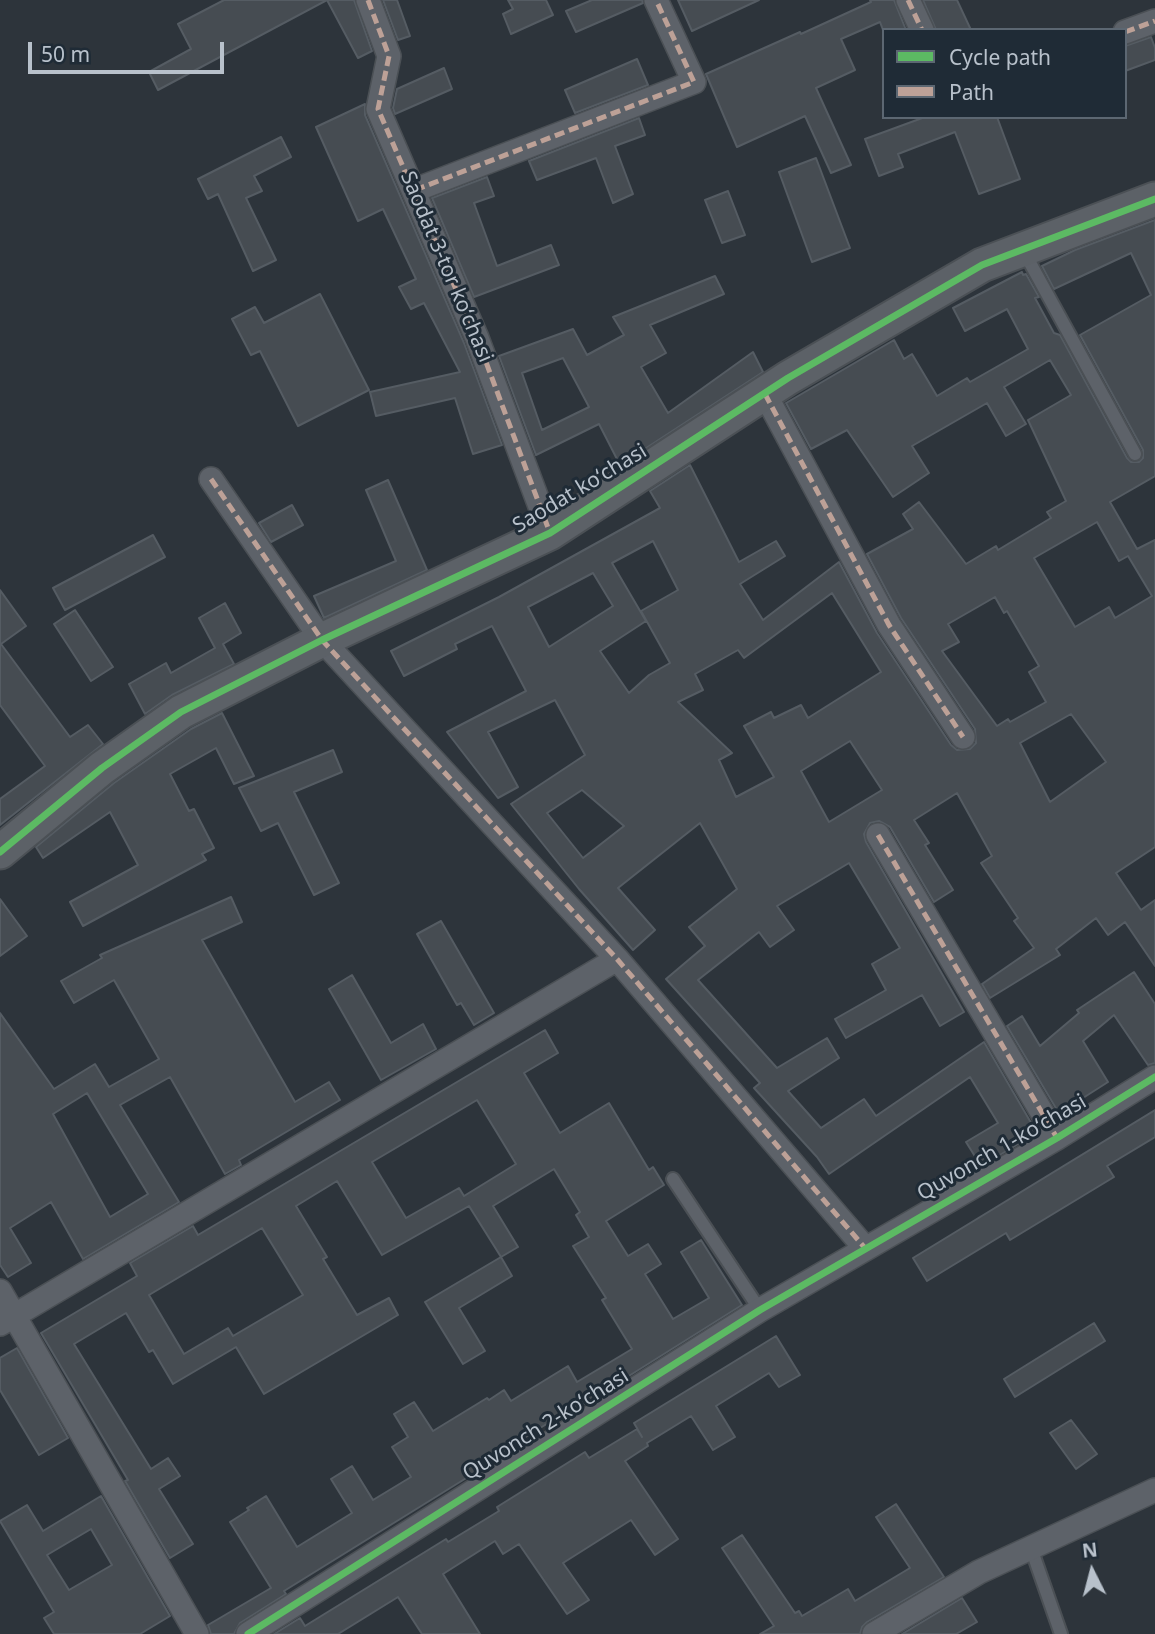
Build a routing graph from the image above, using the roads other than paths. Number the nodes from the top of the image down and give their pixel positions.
1 (368, 0) edge
2 (656, 0) edge
3 (908, 0) edge
4 (1155, 21) edge
5 (921, 28) edge
6 (1127, 31) edge
7 (415, 190) junction
8 (1155, 199) edge
9 (1023, 250) junction
10 (765, 394) junction
11 (1135, 454) dead end
12 (211, 479) dead end
13 (550, 533) junction
14 (322, 640) junction
15 (963, 737) dead end
16 (878, 835) dead end
17 (0, 852) edge
18 (617, 959) junction
19 (1155, 1077) edge
20 (1057, 1138) junction
21 (673, 1178) dead end
22 (865, 1248) junction
23 (0, 1292) edge
24 (760, 1311) junction
25 (7, 1320) edge
26 (1155, 1490) edge
27 (1031, 1548) junction
28 (197, 1634) edge
29 (248, 1634) edge
30 (874, 1634) edge
31 (1061, 1634) edge

1 - 7 street, Saodat 3-tor koʻchasi
2 - 7 street
3 - 5 street
4 - 6 street
7 - 13 street, Saodat 3-tor koʻchasi
8 - 9 street, Saodat koʻchasi
9 - 10 street, Saodat koʻchasi
9 - 11 lane
10 - 13 street, Saodat koʻchasi
10 - 15 street
12 - 14 street
13 - 14 street, Saodat koʻchasi
14 - 17 street, Saodat koʻchasi
14 - 18 street
16 - 20 street
18 - 22 street
18 - 25 street
19 - 20 street, Quvonch 1-koʻchasi
20 - 22 street, Quvonch 1-koʻchasi
21 - 24 lane
22 - 24 street, Quvonch 2-koʻchasi
23 - 25 street
24 - 29 street, Quvonch 2-koʻchasi
25 - 28 street
26 - 27 street
27 - 30 street
27 - 31 lane

